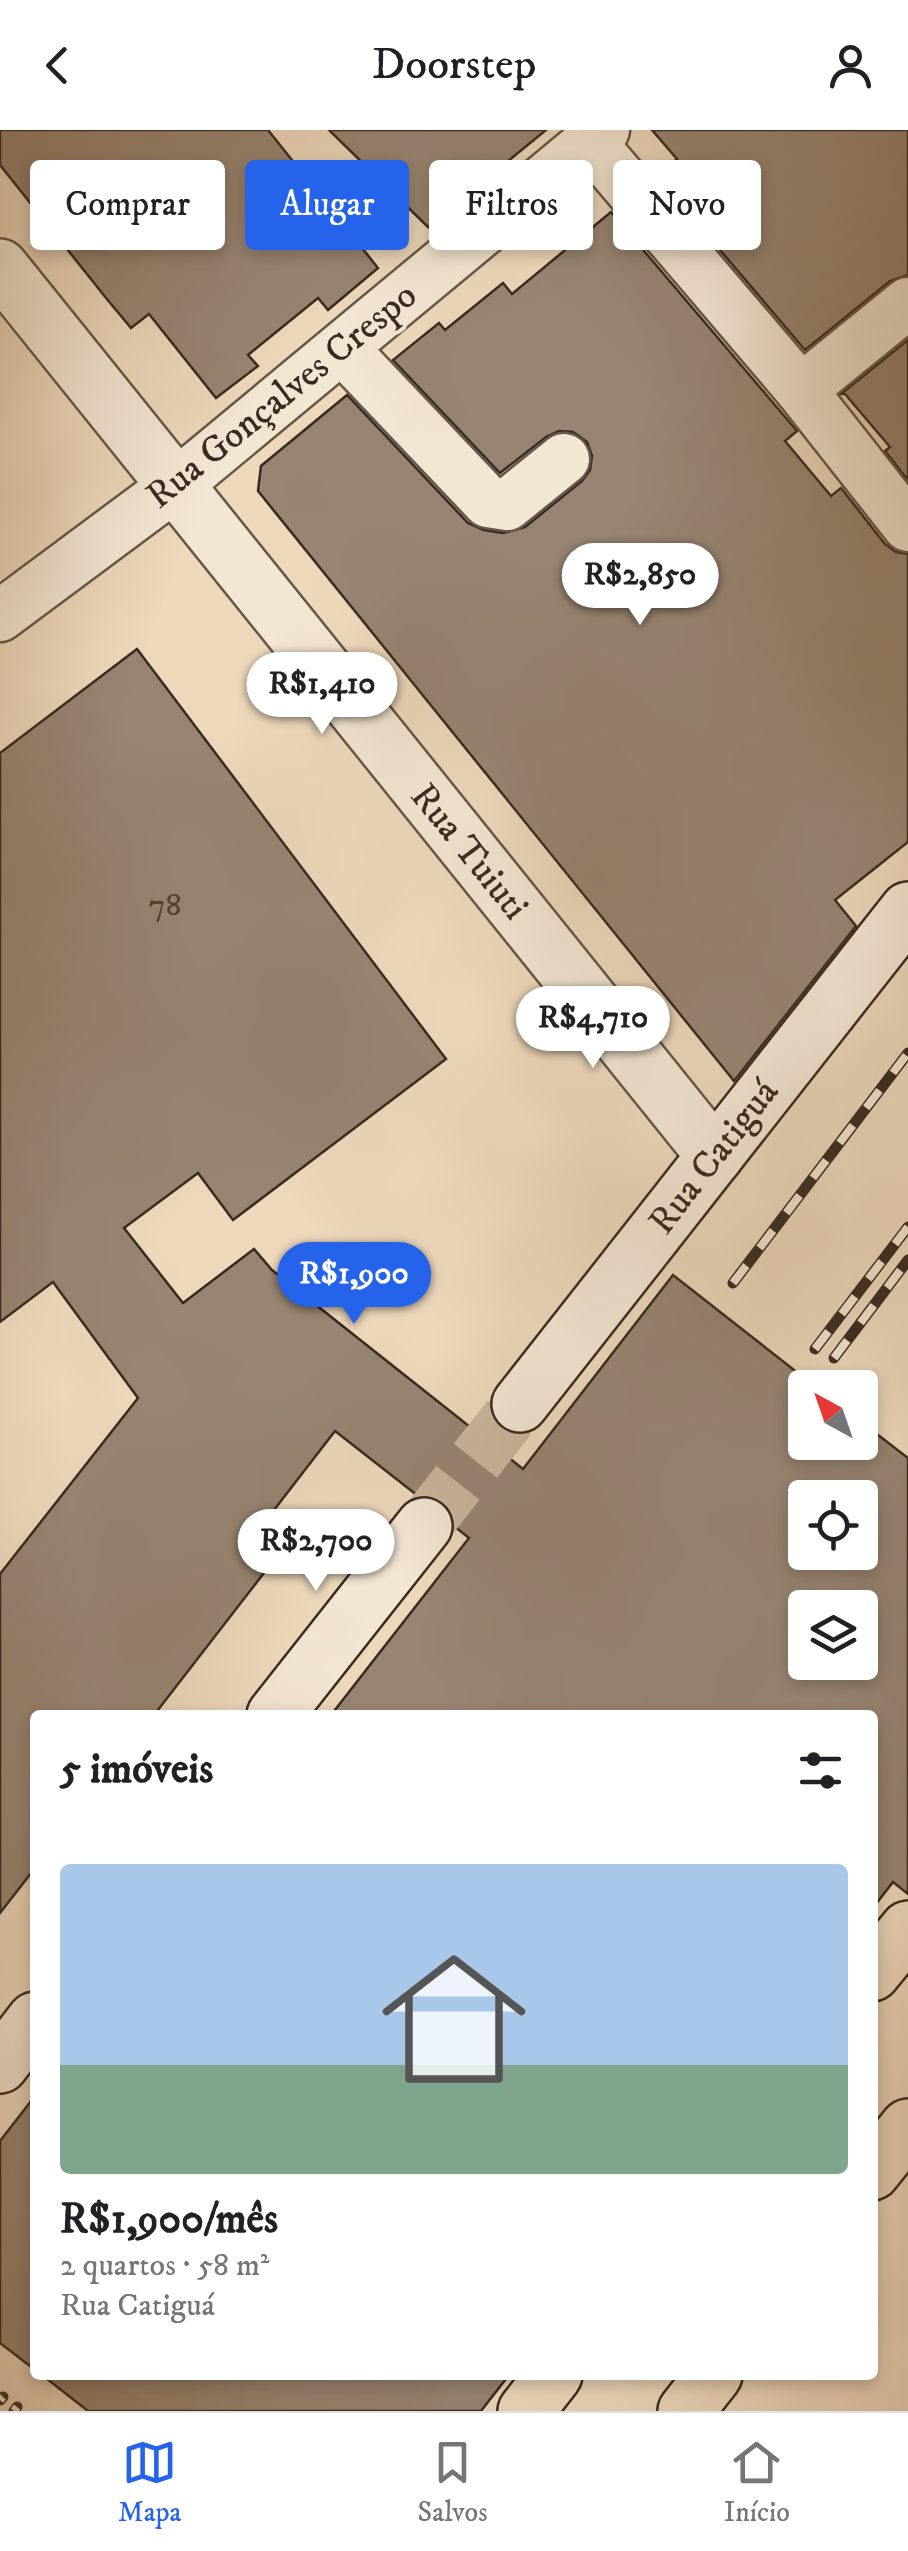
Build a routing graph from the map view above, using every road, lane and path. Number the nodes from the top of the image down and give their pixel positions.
1 (597, 136) edge
2 (0, 266) edge
3 (908, 303) edge
4 (342, 348) junction
5 (801, 390) junction
6 (564, 459) dead end
7 (176, 485) junction
8 (908, 526) edge
9 (0, 616) edge
10 (908, 910) edge
11 (715, 1156) junction
12 (520, 1404) tunnel mouth
13 (424, 1526) tunnel mouth
14 (279, 1710) edge
15 (908, 1928) edge
16 (878, 1966) edge
17 (30, 2026) edge
18 (0, 2065) edge
19 (908, 2127) edge
20 (878, 2164) edge
21 (550, 2380) edge
22 (710, 2380) edge
23 (526, 2411) edge
24 (686, 2411) edge

1 - 4 street, Rua Gonçalves Crespo
1 - 5 street
2 - 7 street, Rua Tuiuti
3 - 5 street
4 - 6 street
4 - 7 street, Rua Gonçalves Crespo
5 - 8 street
7 - 9 street, Rua Gonçalves Crespo
7 - 11 street, Rua Tuiuti
10 - 11 street, Rua Catiguá
11 - 12 street, Rua Catiguá
13 - 14 street
15 - 16 highway
17 - 18 street
19 - 20 highway
21 - 23 highway
22 - 24 highway

